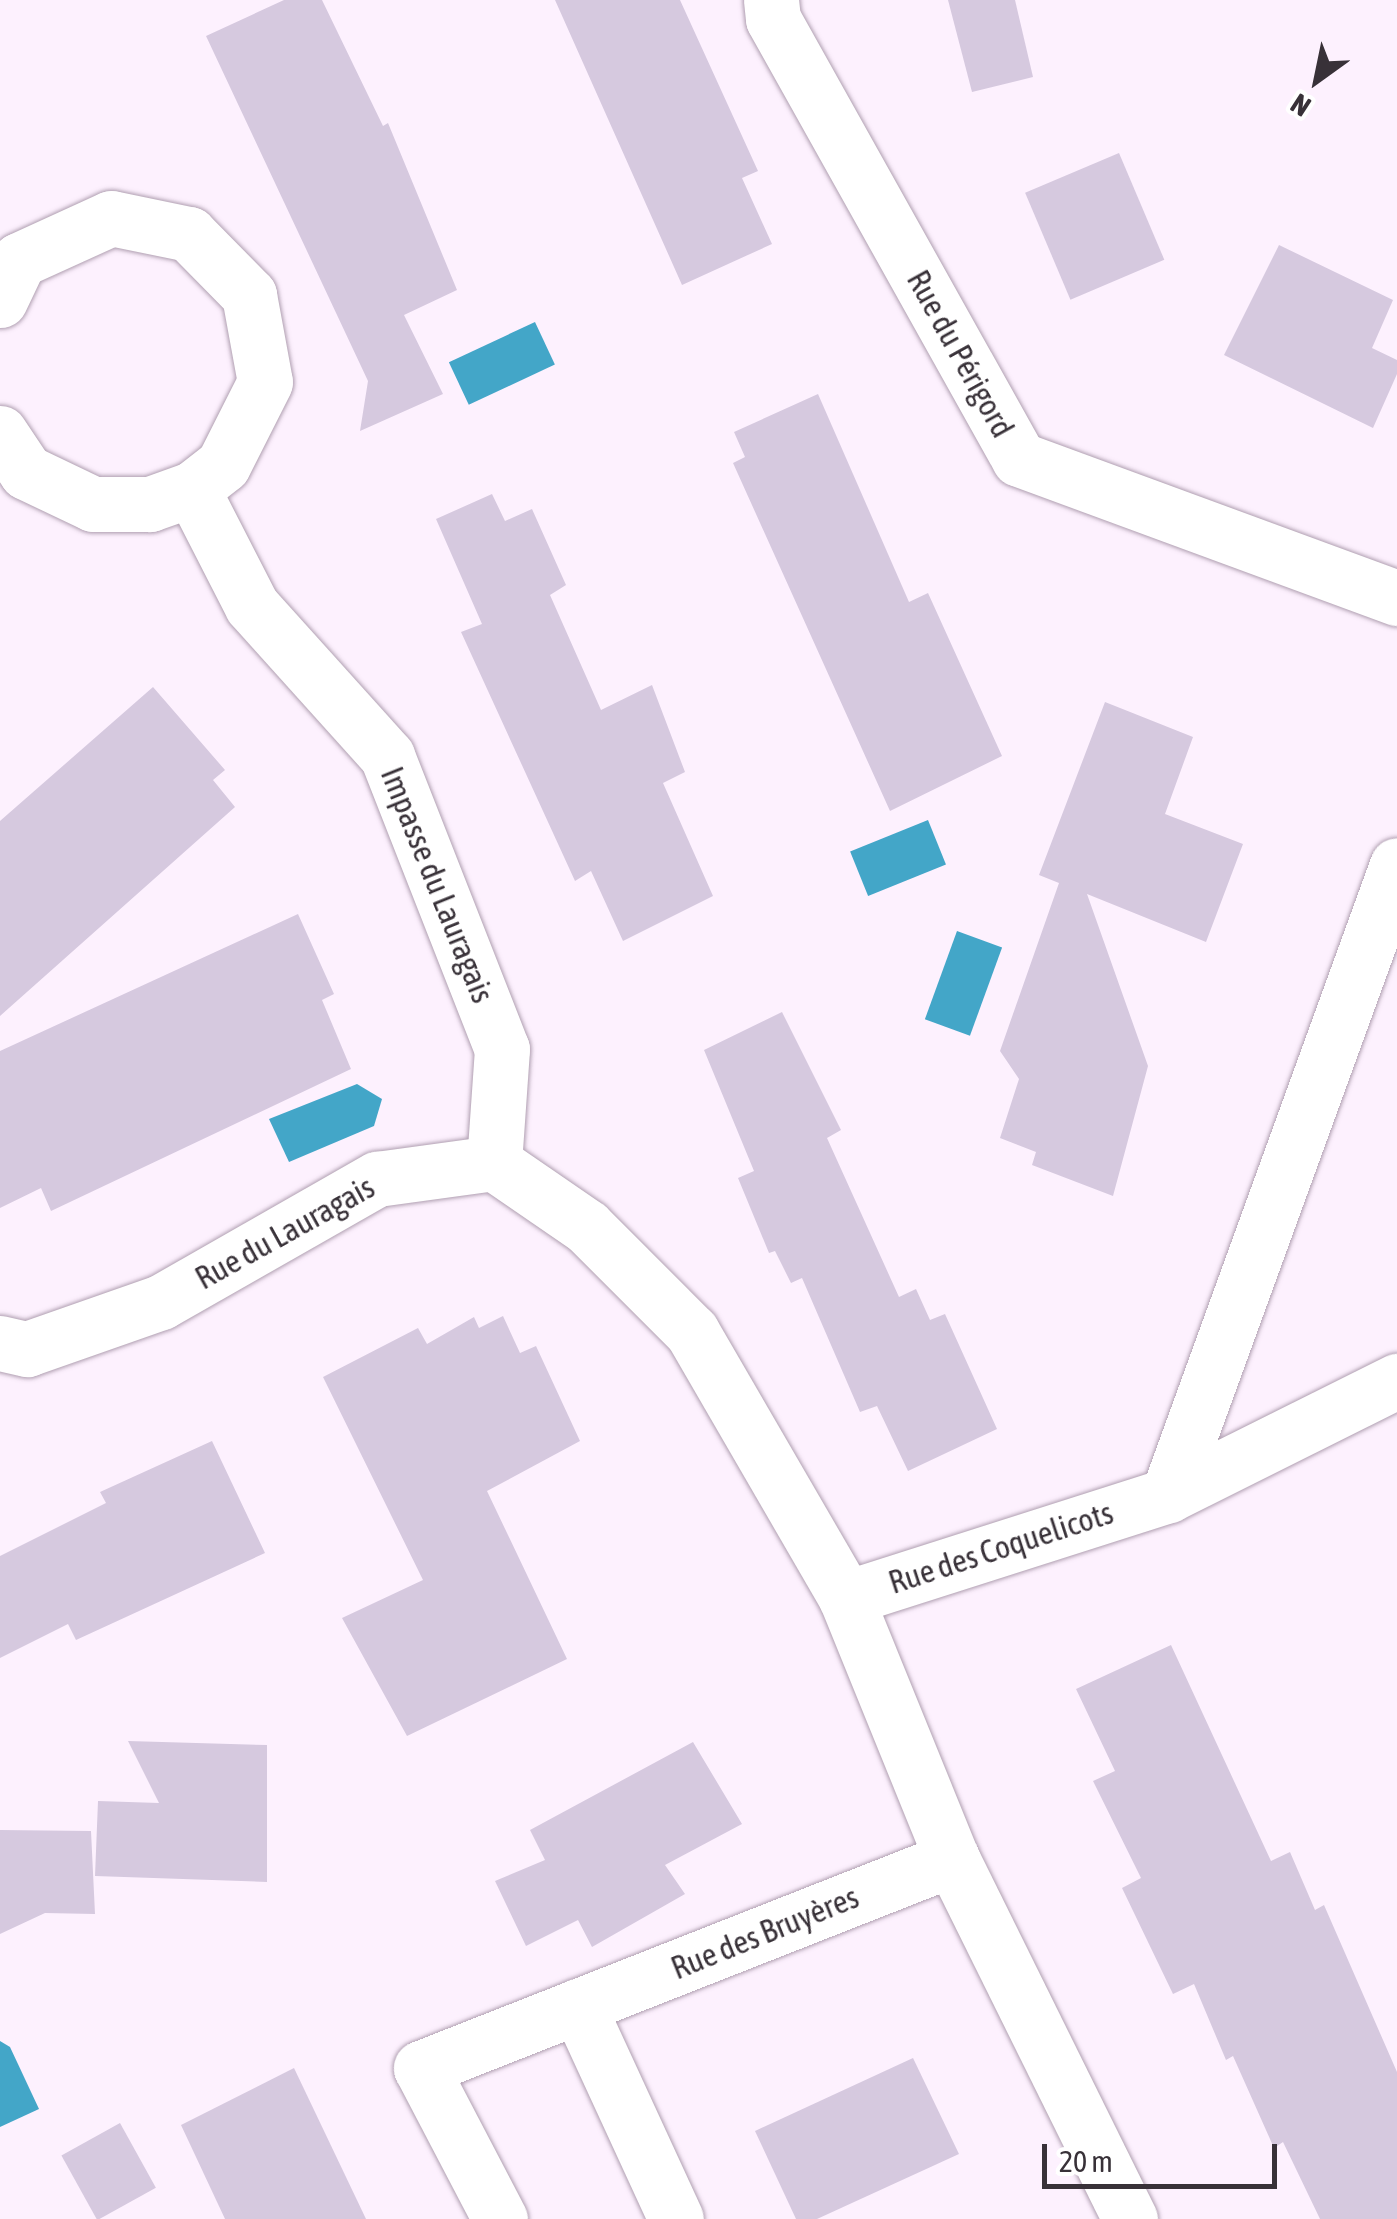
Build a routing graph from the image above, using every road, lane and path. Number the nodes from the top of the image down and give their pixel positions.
1 (770, 0) edge
2 (0, 300) edge
3 (0, 433) edge
4 (192, 489) junction
5 (1397, 598) edge
6 (1397, 865) edge
7 (494, 1164) junction
8 (0, 1344) edge
9 (1397, 1381) edge
10 (1168, 1495) junction
11 (846, 1598) junction
12 (952, 1859) junction
13 (578, 2006) junction
14 (500, 2219) edge
15 (676, 2219) edge
16 (1130, 2219) edge

1 - 5 street, Rue du Périgord
2 - 4 street
3 - 4 street
4 - 7 street, Impasse du Lauragais
6 - 10 street
7 - 8 street, Rue du Lauragais
7 - 11 street
9 - 10 street, Rue des Coquelicots
10 - 11 street, Rue des Coquelicots
11 - 12 street, Rue des Coquelicots
12 - 13 street, Rue des Bruyères
12 - 16 street, Rue des Coquelicots
13 - 14 street, Rue des Bruyères
13 - 15 street

